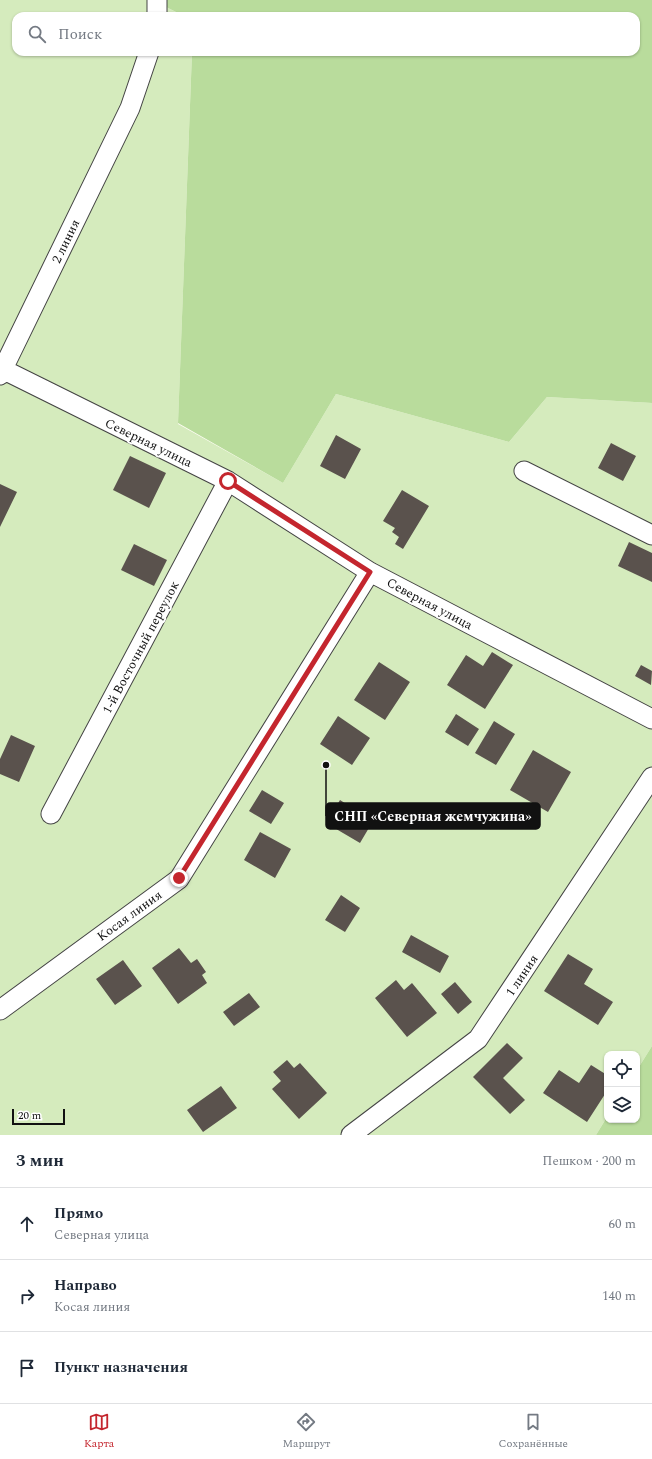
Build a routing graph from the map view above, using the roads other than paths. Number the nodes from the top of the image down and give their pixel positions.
1 (157, 0) edge
2 (157, 12) edge
3 (148, 56) edge
4 (1, 370) edge
5 (524, 471) dead end
6 (228, 481) junction
7 (652, 535) edge
8 (370, 572) junction
9 (652, 719) edge
10 (652, 777) edge
11 (51, 814) dead end
12 (0, 1010) edge
13 (351, 1135) edge

1 - 2 street
3 - 4 street, 2 линия
4 - 6 street, Северная улица
5 - 7 street
6 - 8 street, Северная улица
6 - 11 street, 1-й Восточный переулок
8 - 9 street, Северная улица
8 - 12 street, Косая линия
10 - 13 street, 1 линия

